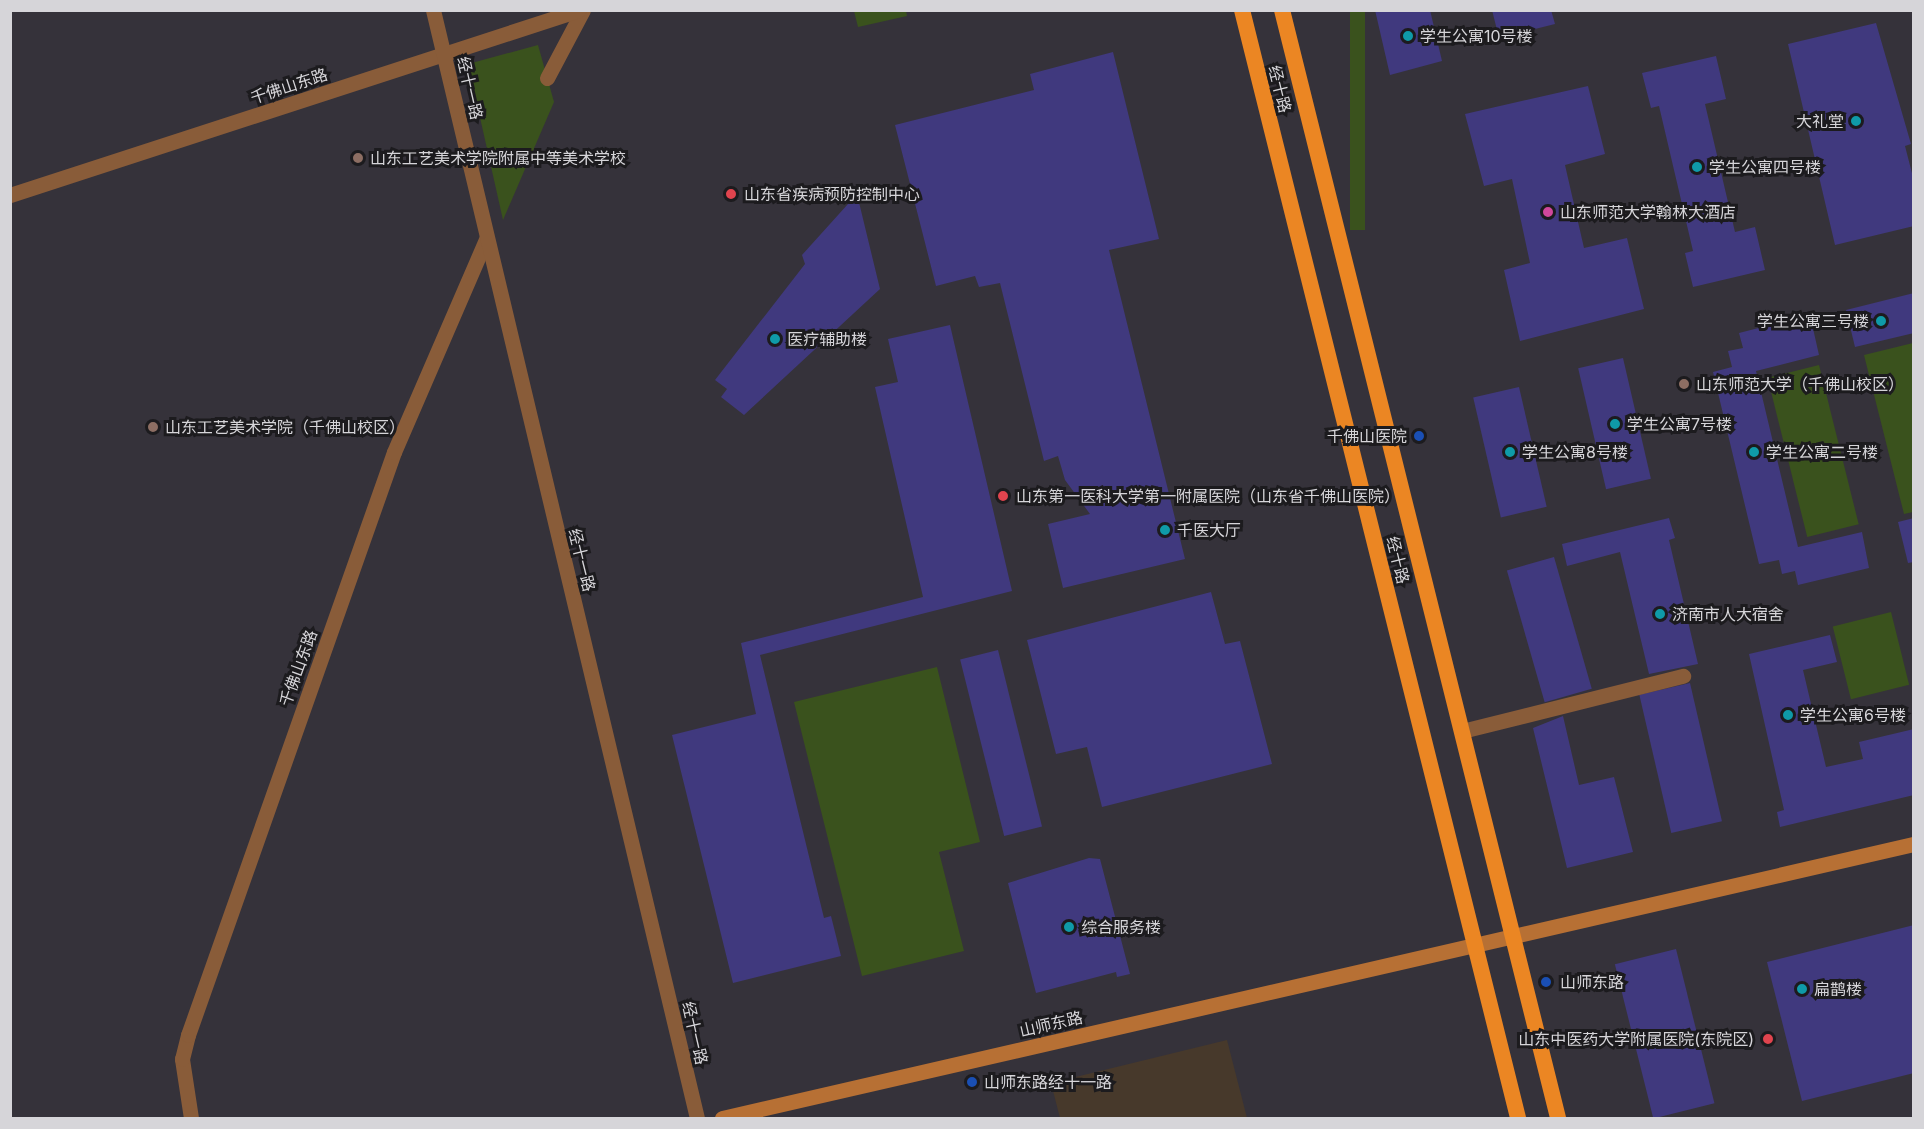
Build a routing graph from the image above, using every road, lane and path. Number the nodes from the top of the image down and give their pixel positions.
1 (434, 10) edge
2 (581, 10) edge
3 (1242, 10) edge
4 (1282, 10) edge
5 (444, 56) junction
6 (547, 78) dead end
7 (10, 195) edge
8 (486, 239) junction
9 (1683, 676) dead end
10 (1462, 731) junction
11 (1914, 844) edge
12 (1512, 933) junction
13 (1474, 942) junction
14 (192, 1119) edge
15 (697, 1119) edge
16 (722, 1119) edge
17 (1518, 1119) edge
18 (1557, 1119) edge

1 - 5 street, 经十一路
2 - 5 street, 千佛山东路
2 - 6 street, 千佛山东路
3 - 13 highway, 经十路
4 - 10 highway, 经十路
5 - 7 street, 千佛山东路
5 - 8 street, 经十一路
8 - 14 street, 千佛山东路
8 - 15 street, 经十一路
9 - 10 street
10 - 12 highway, 经十路
11 - 12 main road, 山师东路
12 - 13 main road, 山师东路
12 - 18 highway, 经十路
13 - 16 main road, 山师东路
13 - 17 highway, 经十路

